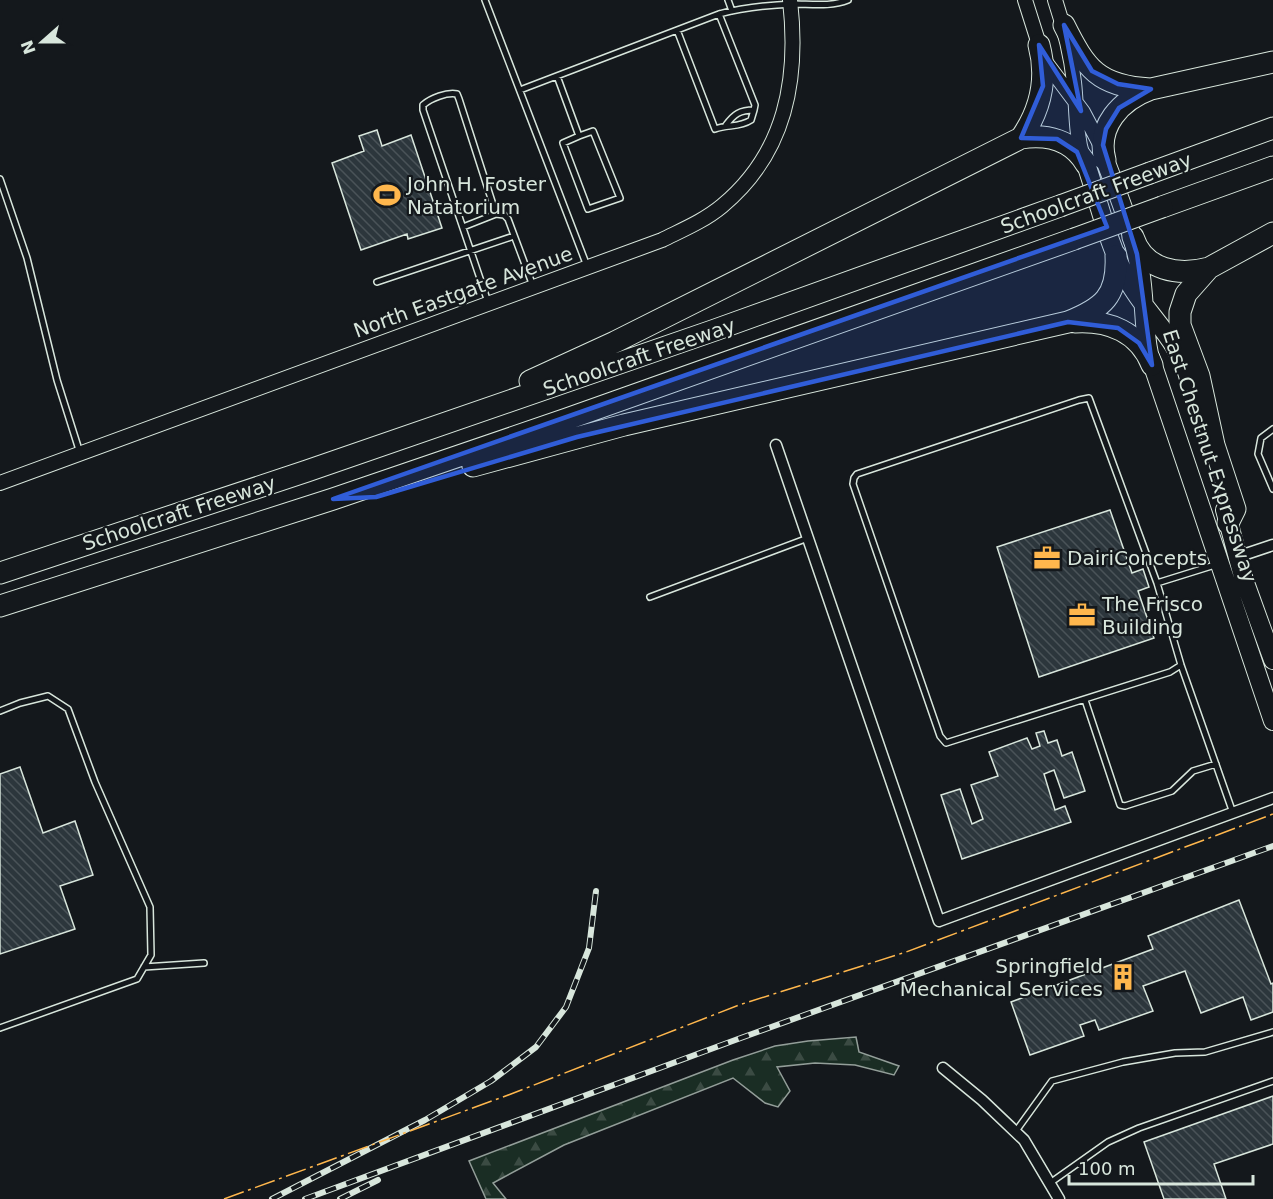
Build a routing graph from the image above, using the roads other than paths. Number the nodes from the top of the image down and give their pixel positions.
1 (485, 0) edge
2 (728, 0) edge
3 (848, 0) edge
4 (1025, 0) edge
5 (1055, 0) edge
6 (1065, 0) edge
7 (791, 2) edge
8 (732, 11) junction
9 (719, 14) junction
10 (1064, 25) junction
11 (677, 30) junction
12 (1039, 45) junction
13 (1273, 62) edge
14 (557, 76) junction
15 (1150, 88) junction
16 (519, 90) junction
17 (1075, 102) junction
18 (754, 110) junction
19 (726, 125) junction
20 (1273, 128) edge
21 (579, 136) junction
22 (1021, 138) junction
23 (1096, 162) junction
24 (1273, 166) edge
25 (0, 179) edge
26 (496, 214) junction
27 (463, 227) junction
28 (1107, 227) junction
29 (1273, 233) edge
30 (514, 236) junction
31 (1133, 237) junction
32 (471, 250) junction
33 (1116, 256) junction
34 (587, 267) junction
35 (1209, 268) junction
36 (377, 282) dead end
37 (533, 287) junction
38 (489, 303) junction
39 (1144, 305) junction
40 (1068, 322) junction
41 (1152, 365) junction
42 (1273, 429) edge
43 (776, 446) dead end
44 (81, 454) junction
45 (307, 471) junction
46 (0, 483) edge
47 (1273, 489) edge
48 (333, 499) junction
49 (1228, 523) junction
50 (808, 538) junction
51 (1273, 544) edge
52 (1238, 557) junction
53 (1220, 563) junction
54 (0, 573) edge
55 (1157, 583) junction
56 (1236, 584) junction
57 (650, 597) dead end
58 (0, 606) edge
59 (1273, 660) edge
60 (1181, 665) junction
61 (1085, 700) junction
62 (0, 711) edge
63 (1273, 721) edge
64 (1216, 764) junction
65 (1273, 798) edge
66 (1233, 813) junction
67 (204, 963) dead end
68 (144, 967) junction
69 (0, 1028) edge
70 (1273, 1032) edge
71 (943, 1068) dead end
72 (1273, 1081) edge
73 (1015, 1132) junction
74 (1050, 1183) junction
75 (1059, 1199) edge

1 - 16 lane
2 - 8 lane
3 - 7 lane
4 - 12 street, East Chestnut Expressway
5 - 10 street, East Chestnut Expressway
6 - 10 street
7 - 8 lane
7 - 34 street, North Eastgate Avenue
8 - 9 lane
9 - 11 lane
9 - 18 lane
10 - 15 highway
10 - 17 street, East Chestnut Expressway
11 - 14 lane
11 - 19 lane
12 - 17 street, East Chestnut Expressway
12 - 22 highway
13 - 15 highway
14 - 16 lane
14 - 21 lane
15 - 23 highway
16 - 34 lane
17 - 23 street, East Chestnut Expressway
17 - 23 street, East Chestnut Expressway
18 - 19 lane
18 - 19 lane
20 - 45 highway, Schoolcraft Freeway, bridge
21 - 21 lane
22 - 23 highway
22 - 45 highway
23 - 28 main road, East Chestnut Expressway
23 - 31 main road, East Chestnut Expressway
24 - 28 highway, Schoolcraft Freeway, bridge
25 - 44 lane
26 - 27 lane
26 - 27 lane
26 - 30 lane
27 - 32 lane
28 - 33 main road, East Chestnut Expressway
28 - 48 highway, Schoolcraft Freeway, bridge
29 - 35 highway
30 - 32 lane
30 - 37 lane
31 - 35 highway
31 - 39 main road, East Chestnut Expressway
32 - 36 lane
32 - 38 lane
33 - 39 main road, East Chestnut Expressway
33 - 40 highway
34 - 37 street, North Eastgate Avenue
35 - 49 highway
37 - 38 street, North Eastgate Avenue
38 - 44 street, North Eastgate Avenue
39 - 41 main road, East Chestnut Expressway
39 - 49 main road, East Chestnut Expressway
40 - 41 highway
40 - 48 highway
41 - 53 main road, East Chestnut Expressway
42 - 47 lane
43 - 50 street
44 - 46 street, North Eastgate Avenue
45 - 54 highway, Schoolcraft Freeway
48 - 58 highway, Schoolcraft Freeway
49 - 52 main road, East Chestnut Expressway
50 - 57 lane
50 - 66 street
51 - 52 street
52 - 53 street
52 - 56 main road, East Chestnut Expressway
53 - 55 lane
53 - 56 main road, East Chestnut Expressway
55 - 60 lane
55 - 61 lane
56 - 59 main road, East Chestnut Expressway
56 - 63 main road, East Chestnut Expressway
60 - 61 lane
60 - 64 lane
61 - 64 lane
62 - 68 lane
64 - 66 lane
65 - 66 street
67 - 68 lane
68 - 69 lane
70 - 73 lane
71 - 73 street
72 - 74 lane
73 - 74 street
74 - 75 street

